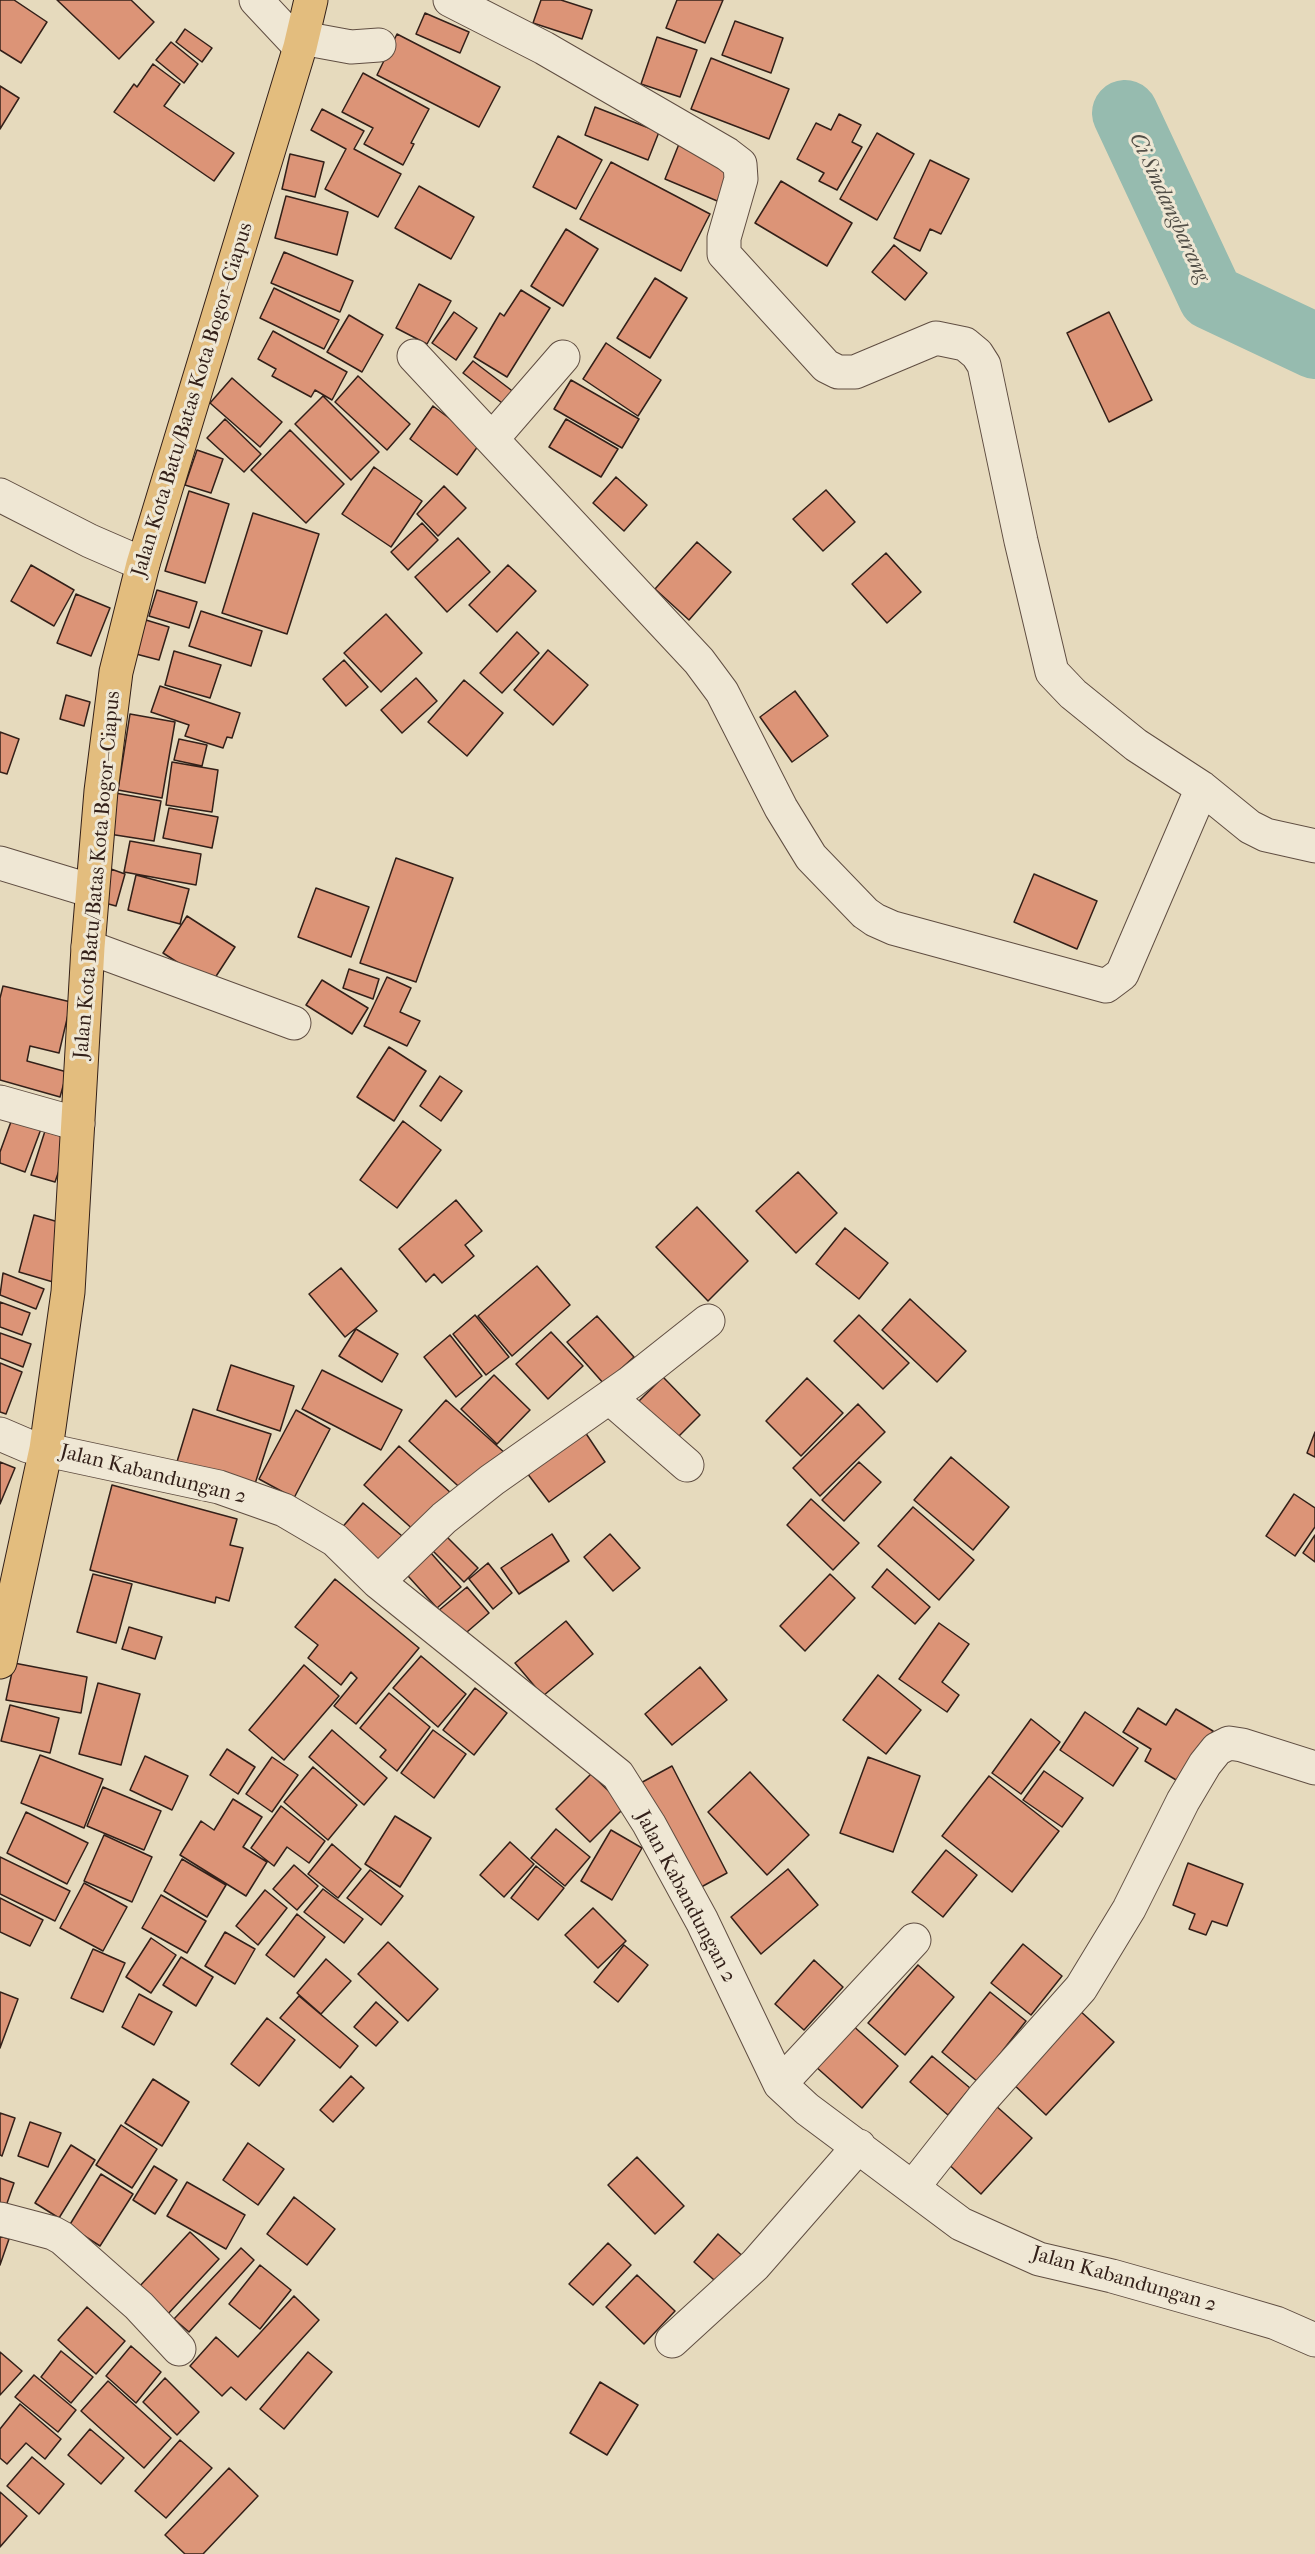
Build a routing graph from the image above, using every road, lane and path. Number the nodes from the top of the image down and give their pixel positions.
1 (256, 0) edge
2 (311, 0) edge
3 (450, 0) edge
4 (301, 43) junction
5 (379, 45) dead end
6 (414, 356) dead end
7 (563, 357) dead end
8 (492, 439) junction
9 (0, 495) edge
10 (143, 564) junction
11 (1202, 788) junction
12 (1315, 846) edge
13 (0, 863) edge
14 (93, 891) junction
15 (88, 946) junction
16 (294, 1023) dead end
17 (0, 1102) edge
18 (78, 1124) junction
19 (708, 1321) dead end
20 (610, 1398) junction
21 (0, 1434) edge
22 (46, 1449) junction
23 (687, 1466) dead end
24 (378, 1582) junction
25 (0, 1662) edge
26 (1315, 1768) edge
27 (914, 1940) dead end
28 (780, 2084) junction
29 (859, 2146) junction
30 (913, 2187) junction
31 (0, 2219) edge
32 (1315, 2340) edge
33 (672, 2341) dead end
34 (179, 2349) dead end

1 - 4 street
2 - 4 main road, Jalan Kota Batu/Batas Kota Bogor–Ciapus
3 - 11 street
4 - 5 street
4 - 10 main road, Jalan Kota Batu/Batas Kota Bogor–Ciapus
6 - 8 street
7 - 8 street
8 - 11 street
9 - 10 street
10 - 14 main road, Jalan Kota Batu/Batas Kota Bogor–Ciapus
11 - 12 street
13 - 14 street
14 - 15 main road, Jalan Kota Batu/Batas Kota Bogor–Ciapus
15 - 16 street
15 - 18 main road, Jalan Kota Batu/Batas Kota Bogor–Ciapus
17 - 18 street
18 - 22 main road, Jalan Kota Batu/Batas Kota Bogor–Ciapus
19 - 20 street
20 - 23 street
20 - 24 street
21 - 22 street, Jalan Kabandungan 2
22 - 24 street, Jalan Kabandungan 2
22 - 25 main road, Jalan Kota Batu/Batas Kota Bogor–Ciapus
24 - 28 street, Jalan Kabandungan 2
26 - 30 street
27 - 28 street
28 - 29 street, Jalan Kabandungan 2
29 - 30 street, Jalan Kabandungan 2
29 - 33 street
30 - 32 street, Jalan Kabandungan 2
31 - 34 street

